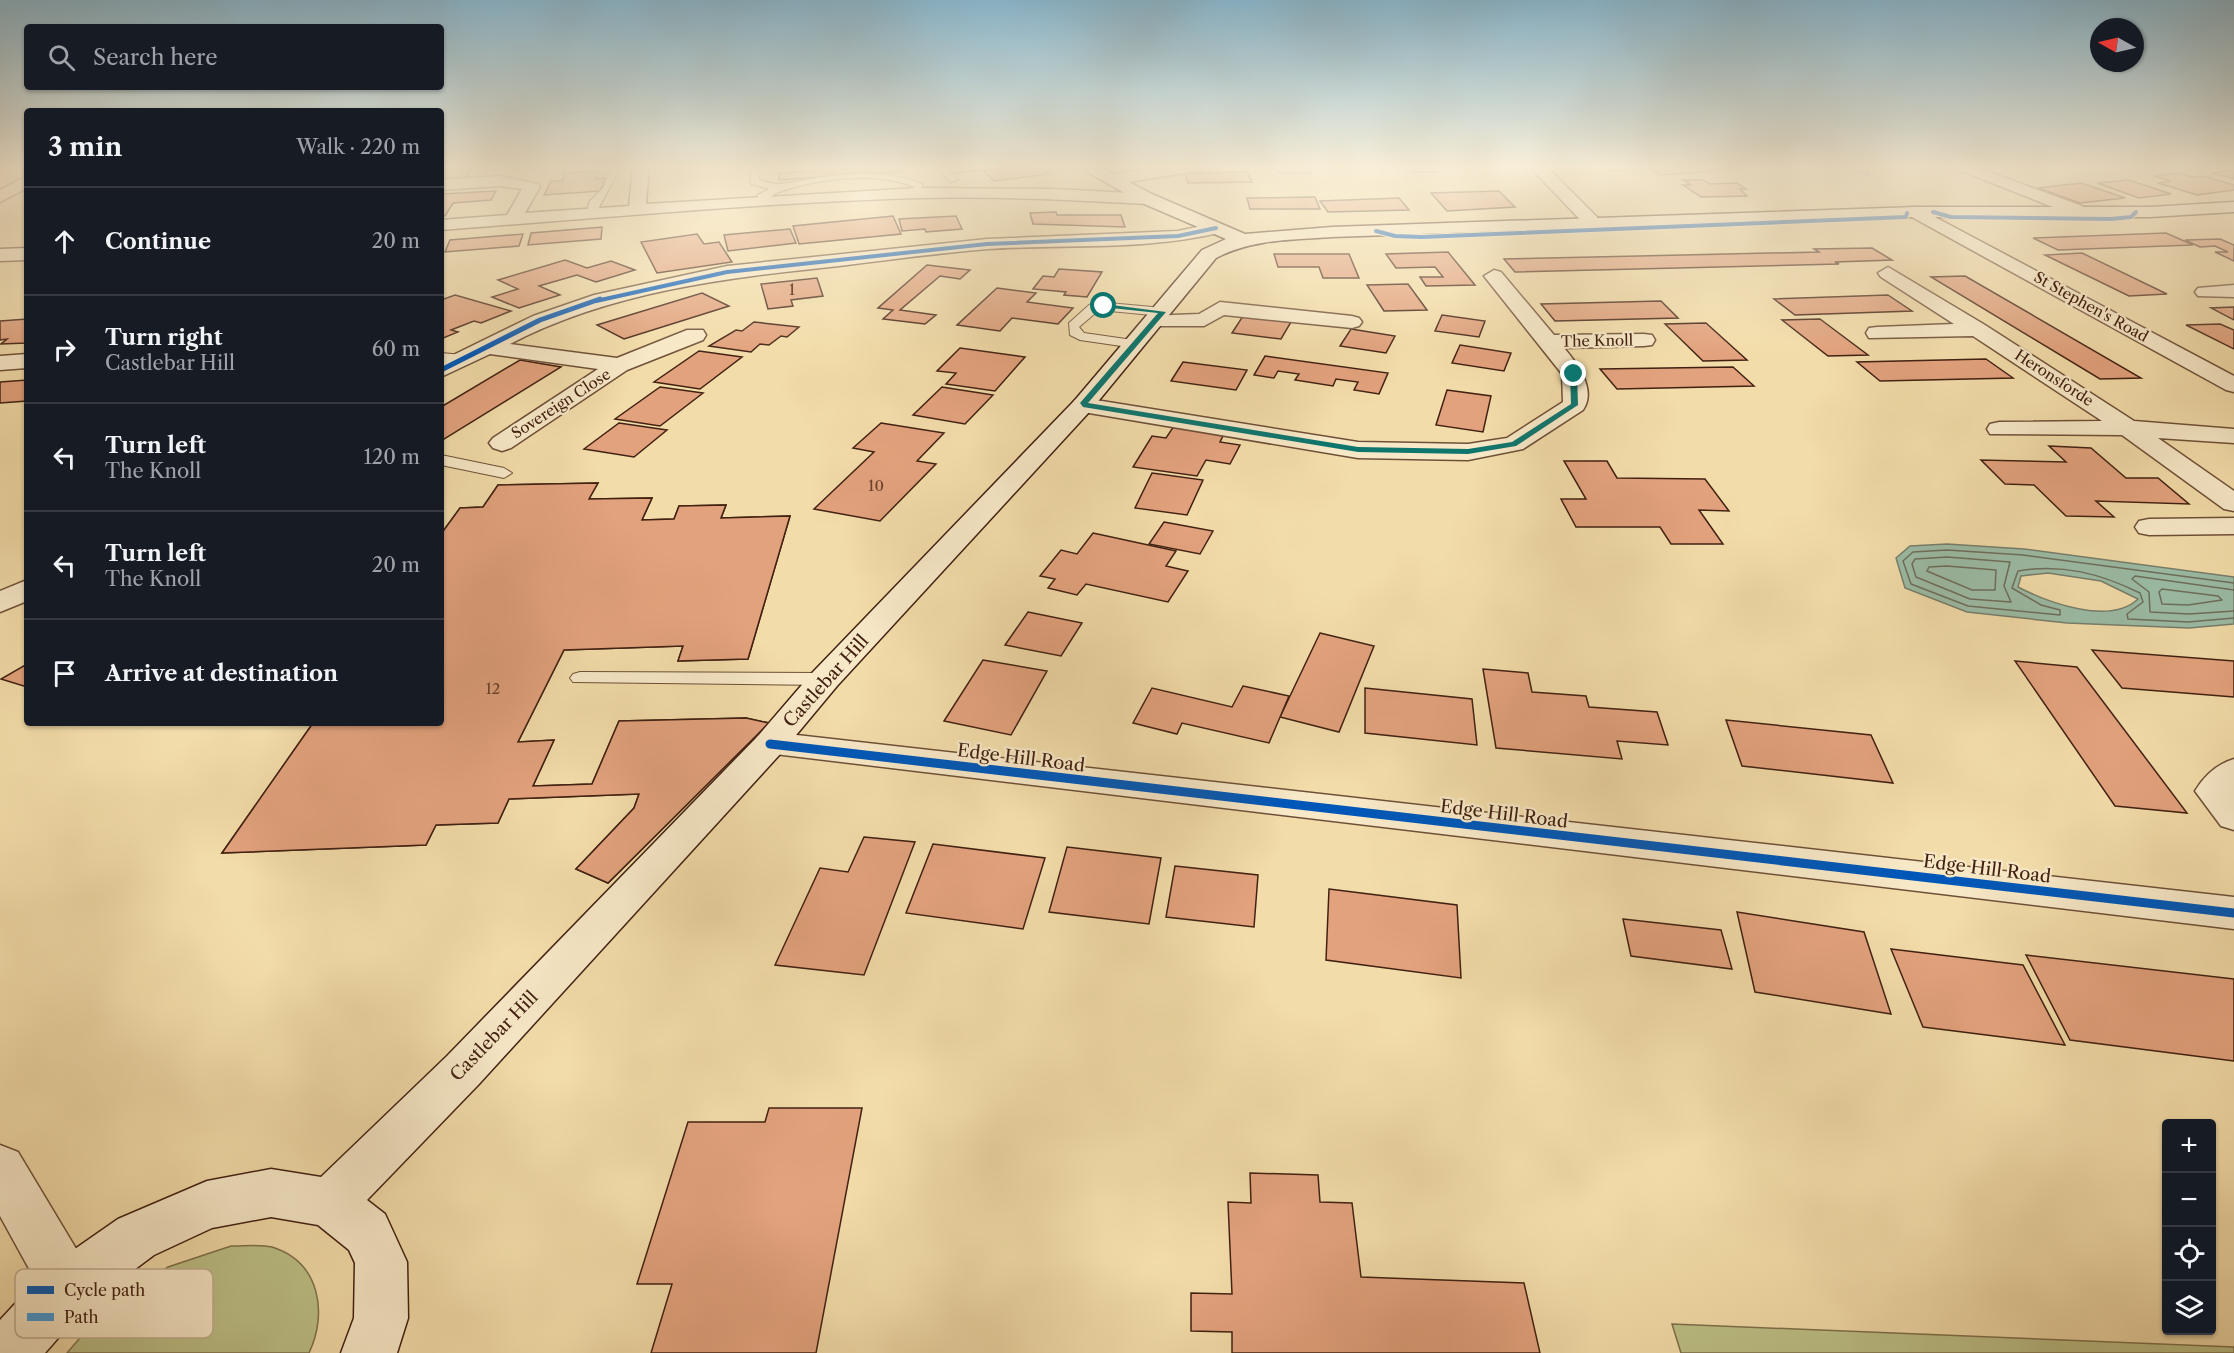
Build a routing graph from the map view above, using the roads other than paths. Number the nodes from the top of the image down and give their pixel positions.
1 (1219, 229) edge
2 (1415, 229) edge
3 (1948, 229) edge
4 (1230, 234) junction
5 (24, 254) edge
6 (2, 256) edge
7 (1888, 273) dead end
8 (1494, 276) dead end
9 (2234, 291) edge
10 (2205, 292) dead end
11 (1352, 322) dead end
12 (1162, 324) junction
13 (1978, 329) junction
14 (1877, 333) dead end
15 (695, 335) dead end
16 (1644, 340) dead end
17 (1549, 342) junction
18 (486, 346) junction
19 (444, 357) edge
20 (463, 359) junction
21 (24, 361) edge
22 (0, 363) edge
23 (619, 366) junction
24 (444, 368) edge
25 (2234, 385) edge
26 (1083, 405) junction
27 (2130, 428) junction
28 (1998, 429) dead end
29 (2234, 436) edge
30 (502, 443) dead end
31 (444, 461) edge
32 (504, 472) dead end
33 (2234, 503) edge
34 (2234, 526) edge
35 (2149, 527) dead end
36 (24, 591) edge
37 (0, 603) edge
38 (580, 678) dead end
39 (825, 679) junction
40 (770, 744) junction
41 (2234, 771) edge
42 (2234, 817) edge
43 (2234, 913) edge
44 (0, 1168) edge
45 (330, 1203) junction
46 (58, 1269) edge
47 (92, 1269) edge
48 (21, 1338) edge
49 (8, 1353) edge
50 (369, 1353) edge

1 - 4 street
2 - 4 street
3 - 25 street, St Stephen's Road
4 - 12 street, Castlebar Hill
4 - 18 street
5 - 6 street
7 - 13 street, Heronsforde
8 - 17 street, The Knoll
9 - 10 street
11 - 12 street
12 - 12 lane
12 - 26 street, Castlebar Hill
13 - 14 street
13 - 27 street, Heronsforde
15 - 23 street, Sovereign Close
16 - 17 street, The Knoll
17 - 26 street, The Knoll
18 - 20 street
18 - 23 street, Sovereign Close
19 - 20 lane
20 - 24 street
21 - 22 street
23 - 30 street, Sovereign Close
26 - 39 street, Castlebar Hill
27 - 28 street, Heronsforde
27 - 29 street, Heronsforde
27 - 33 street, Heronsforde
31 - 32 lane
34 - 35 street
36 - 37 street
38 - 39 lane
39 - 40 street, Castlebar Hill
40 - 43 street, Edge Hill Road
40 - 45 street, Castlebar Hill
41 - 42 street
44 - 46 street
45 - 47 street
45 - 50 street
48 - 49 street

